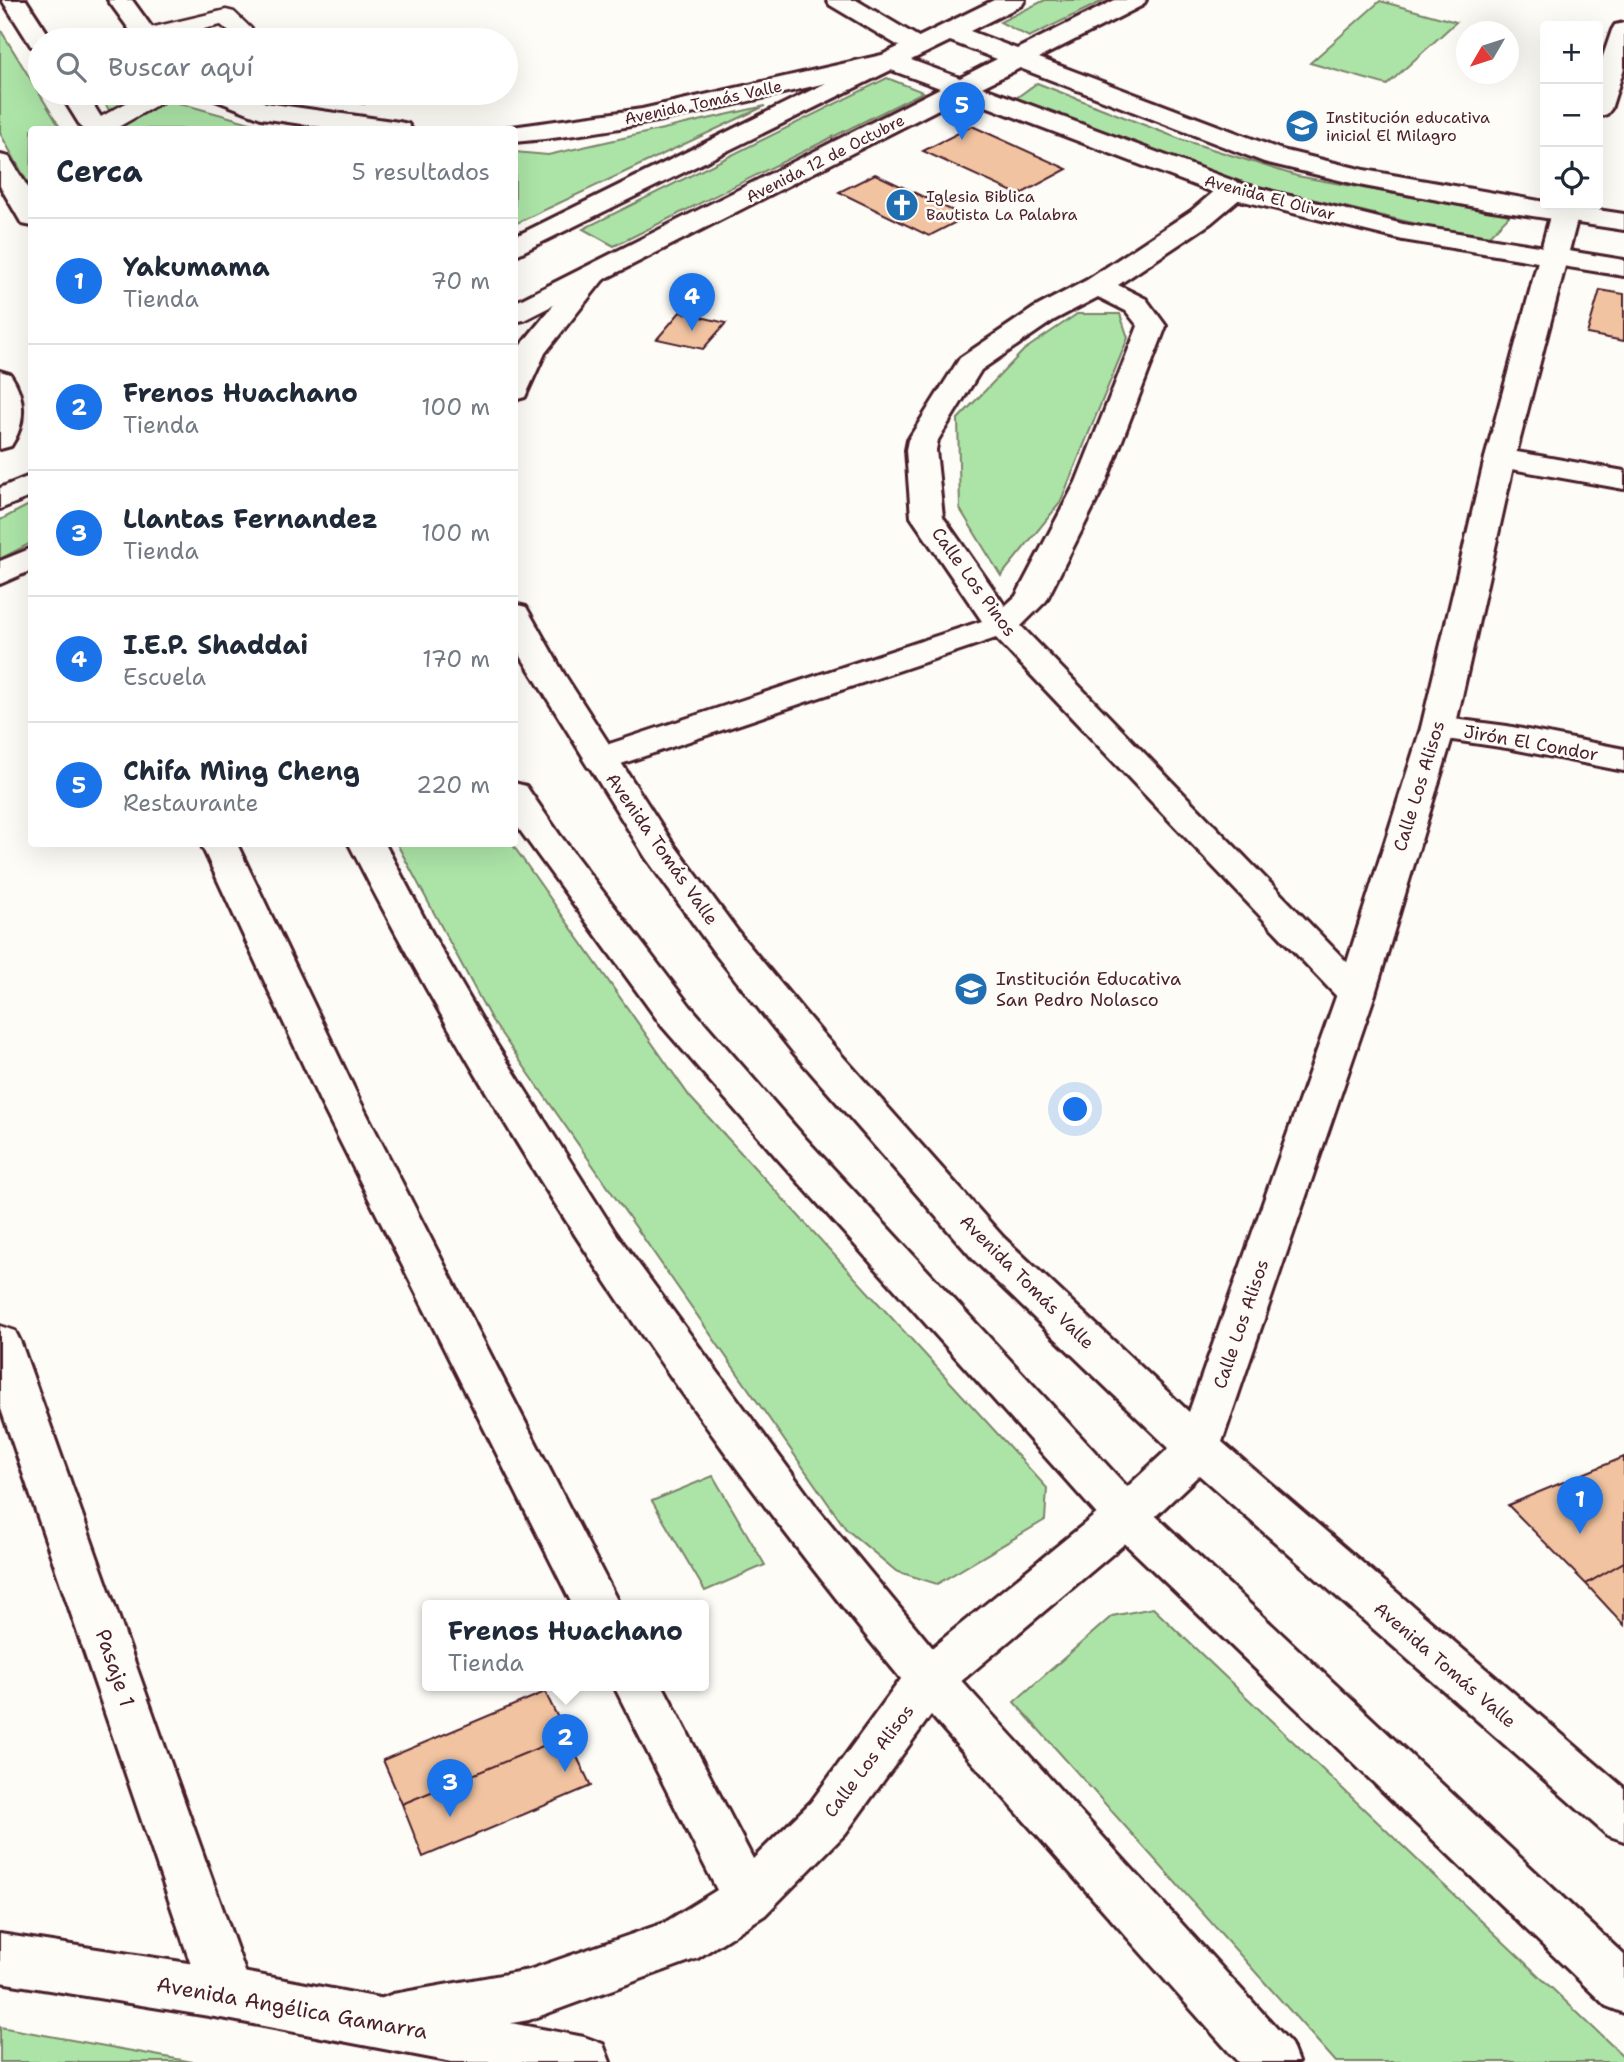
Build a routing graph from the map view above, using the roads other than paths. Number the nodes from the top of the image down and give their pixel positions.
1 (14, 0) edge
2 (120, 0) edge
3 (839, 0) edge
4 (1013, 0) edge
5 (1134, 0) edge
6 (32, 28) edge
7 (140, 28) edge
8 (186, 28) edge
9 (238, 28) edge
10 (1624, 30) edge
11 (949, 32) junction
12 (918, 47) junction
13 (1018, 59) junction
14 (890, 61) junction
15 (961, 89) junction
16 (1603, 94) edge
17 (81, 105) edge
18 (139, 105) edge
19 (249, 105) edge
20 (94, 126) edge
21 (101, 126) edge
22 (371, 126) edge
23 (518, 134) edge
24 (0, 163) edge
25 (1233, 190) junction
26 (1540, 205) edge
27 (1565, 210) edge
28 (1570, 210) edge
29 (28, 211) edge
30 (1624, 222) edge
31 (522, 244) edge
32 (1551, 256) junction
33 (1624, 268) edge
34 (593, 275) junction
35 (1097, 286) junction
36 (518, 312) edge
37 (0, 380) edge
38 (518, 382) edge
39 (0, 440) edge
40 (1500, 458) junction
41 (1624, 480) edge
42 (28, 486) edge
43 (0, 500) edge
44 (28, 560) edge
45 (0, 574) edge
46 (518, 621) edge
47 (1002, 625) junction
48 (1438, 728) junction
49 (600, 759) junction
50 (1624, 760) edge
51 (518, 800) edge
52 (220, 847) edge
53 (369, 847) edge
54 (1356, 994) junction
55 (0, 1343) edge
56 (15, 1426) edge
57 (1198, 1448) junction
58 (1126, 1516) junction
59 (594, 1600) edge
60 (929, 1679) junction
61 (641, 1691) edge
62 (1624, 1819) edge
63 (747, 1899) junction
64 (0, 1958) edge
65 (1624, 1989) edge
66 (227, 1994) junction
67 (377, 2022) junction
68 (584, 2062) edge
69 (1272, 2062) edge

1 - 6 street
2 - 7 street
3 - 12 street
4 - 11 street
5 - 13 street, Avenida 12 de Octubre
8 - 9 lane
10 - 16 street
11 - 12 street
11 - 13 street
12 - 14 street
13 - 15 street, Avenida 12 de Octubre
13 - 26 street
14 - 15 street, Avenida El Olivar
14 - 23 street, Avenida Tomás Valle
14 - 31 street
15 - 25 street, Avenida El Olivar
15 - 34 street, Avenida 12 de Octubre
17 - 20 street
18 - 21 lane
19 - 22 street
24 - 29 street
25 - 32 street, Avenida El Olivar
25 - 35 street, Calle Los Pinos
27 - 32 street, Calle Los Alisos
28 - 30 street
31 - 34 street
32 - 33 street, Avenida El Olivar
32 - 40 street, Calle Los Alisos
34 - 36 street, Avenida 12 de Octubre
34 - 38 street
35 - 47 street
35 - 47 street, Calle Los Pinos
37 - 39 street
40 - 41 street
40 - 48 street, Calle Los Alisos
42 - 43 street
44 - 45 street
46 - 49 street, Avenida Tomás Valle
47 - 49 street
47 - 54 street, Calle Los Pinos
48 - 50 street, Jirón El Condor
48 - 54 street, Calle Los Alisos
49 - 57 street, Avenida Tomás Valle
51 - 58 street
52 - 59 street
53 - 60 street
54 - 57 street, Calle Los Alisos
55 - 56 street, Pasaje 1
56 - 66 street, Pasaje 1
57 - 58 street, Calle Los Alisos
57 - 62 street, Avenida Tomás Valle
58 - 60 street, Calle Los Alisos
58 - 65 street
60 - 63 street, Calle Los Alisos
60 - 69 street
61 - 63 street
63 - 67 street, Calle Los Alisos
64 - 66 street, Avenida Angélica Gamarra
66 - 67 street, Avenida Angélica Gamarra
67 - 68 street, Avenida Angélica Gamarra

